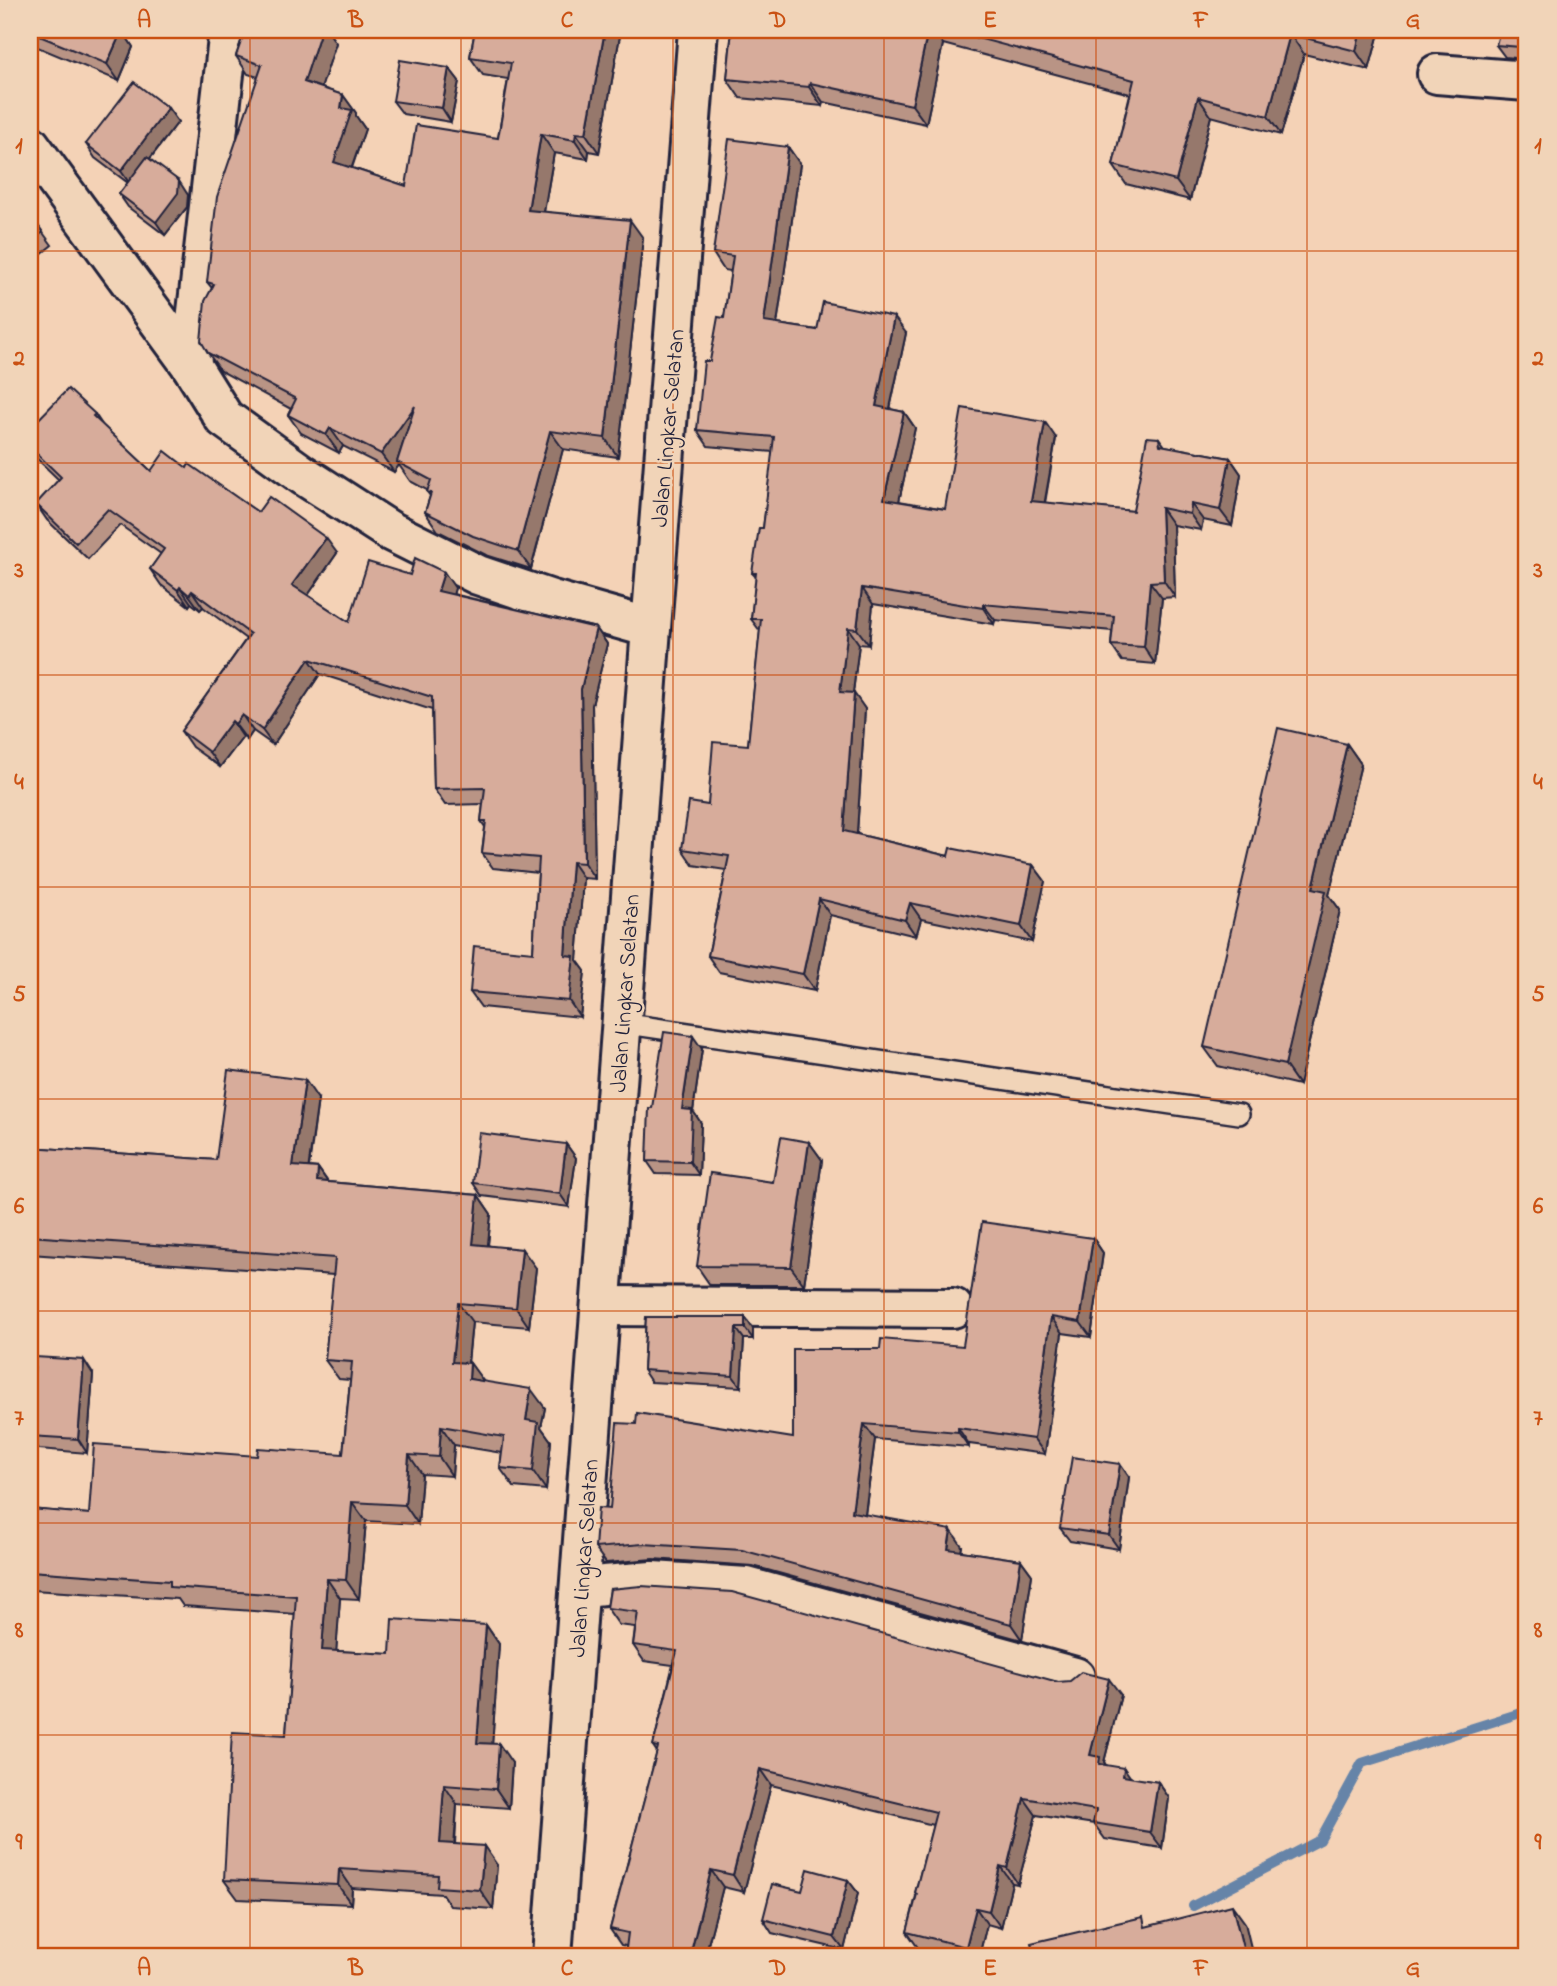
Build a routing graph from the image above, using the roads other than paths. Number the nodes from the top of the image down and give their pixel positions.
1 (229, 30) edge
2 (698, 30) edge
3 (1437, 74) dead end
4 (1527, 81) edge
5 (30, 145) edge
6 (191, 365) junction
7 (651, 628) junction
8 (621, 1023) junction
9 (1239, 1114) dead end
10 (601, 1306) junction
11 (953, 1308) dead end
12 (581, 1587) junction
13 (1075, 1677) edge
14 (552, 1956) edge

1 - 6 main road
2 - 7 main road, Jalan Lingkar Selatan
3 - 4 main road
5 - 6 main road
6 - 7 main road
7 - 8 main road, Jalan Lingkar Selatan
8 - 9 lane
8 - 10 main road, Jalan Lingkar Selatan
10 - 11 main road
10 - 12 main road, Jalan Lingkar Selatan
12 - 13 main road
12 - 14 main road, Jalan Lingkar Selatan

